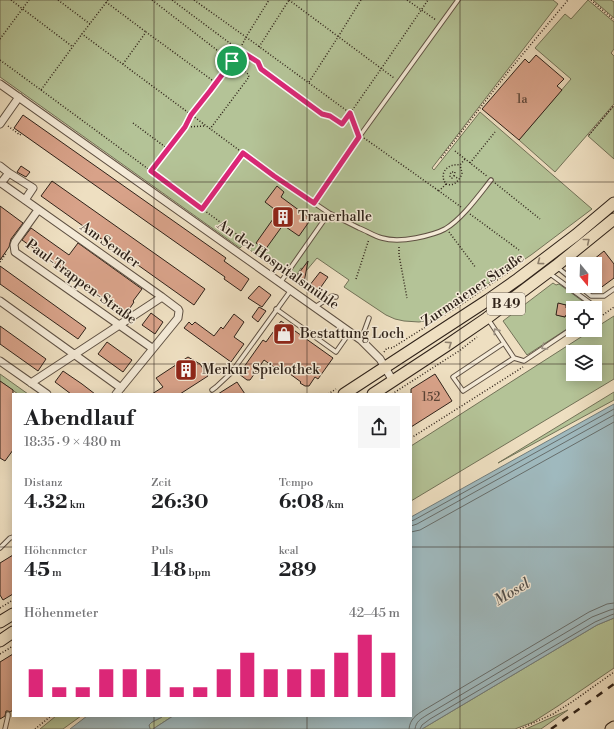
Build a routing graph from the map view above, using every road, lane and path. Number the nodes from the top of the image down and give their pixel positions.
1 (11, 0) edge
2 (29, 0) edge
3 (58, 0) edge
4 (108, 0) edge
5 (152, 0) edge
6 (172, 0) edge
7 (194, 0) edge
8 (269, 0) edge
9 (289, 0) edge
10 (361, 0) edge
11 (407, 0) edge
12 (428, 0) edge
13 (458, 0) edge
14 (568, 0) edge
15 (590, 0) edge
16 (106, 2) junction
17 (23, 9) junction
18 (422, 10) junction
19 (614, 20) edge
20 (90, 24) junction
21 (440, 24) junction
22 (146, 32) junction
23 (82, 34) junction
24 (338, 37) junction
25 (246, 38) junction
26 (0, 39) edge
27 (242, 45) dead end
28 (73, 47) junction
29 (259, 47) junction
30 (240, 48) junction
31 (0, 60) edge
32 (232, 61) junction
33 (123, 64) junction
34 (382, 69) junction
35 (308, 82) junction
36 (399, 82) junction
37 (216, 83) junction
38 (0, 84) edge
39 (41, 90) junction
40 (19, 97) junction
41 (614, 105) edge
42 (350, 113) junction
43 (191, 115) junction
44 (1, 123) edge
45 (133, 123) dead end
46 (206, 126) junction
47 (185, 127) junction
48 (210, 128) junction
49 (495, 132) dead end
50 (21, 134) dead end
51 (589, 135) dead end
52 (359, 137) junction
53 (168, 149) junction
54 (455, 151) dead end
55 (243, 153) junction
56 (442, 158) dead end
57 (470, 163) junction
58 (460, 165) dead end
59 (0, 166) edge
60 (151, 171) junction
61 (9, 173) junction
62 (274, 176) joint
63 (454, 176) dead end
64 (459, 179) junction
65 (491, 180) junction
66 (0, 184) edge
67 (446, 184) dead end
68 (439, 191) dead end
69 (25, 200) junction
70 (314, 203) junction
71 (614, 203) edge
72 (202, 209) junction
73 (38, 210) junction
74 (329, 213) junction
75 (614, 219) edge
76 (540, 220) dead end
77 (446, 228) junction
78 (370, 233) junction
79 (239, 236) dead end
80 (400, 240) junction
81 (14, 248) junction
82 (0, 262) edge
83 (518, 266) dead end
84 (476, 268) dead end
85 (552, 269) junction
86 (566, 276) edge
87 (356, 279) dead end
88 (280, 283) junction
89 (614, 289) edge
90 (291, 290) junction
91 (588, 293) edge
92 (162, 297) junction
93 (336, 297) dead end
94 (407, 298) dead end
95 (0, 301) edge
96 (589, 301) edge
97 (315, 307) junction
98 (614, 307) edge
99 (276, 309) junction
100 (602, 316) edge
101 (369, 318) dead end
102 (487, 318) junction
103 (119, 326) junction
104 (350, 332) junction
105 (566, 333) edge
106 (428, 338) junction
107 (361, 340) junction
108 (504, 343) junction
109 (152, 348) junction
110 (436, 353) junction
111 (74, 354) junction
112 (514, 358) junction
113 (0, 361) edge
114 (383, 363) junction
115 (525, 366) dead end
116 (393, 381) junction
117 (31, 383) junction
118 (121, 388) junction
119 (212, 390) dead end
120 (342, 390) edge
121 (46, 393) edge
122 (117, 393) edge
123 (332, 393) edge
124 (375, 393) edge
125 (412, 437) edge
126 (12, 537) edge
127 (0, 548) edge
128 (12, 601) edge
129 (0, 608) edge
130 (12, 633) edge
131 (0, 641) edge
132 (12, 647) edge
133 (0, 654) edge
134 (614, 672) edge
135 (8, 714) dead end
136 (50, 717) edge
137 (614, 727) edge
138 (5, 729) edge
139 (35, 729) edge
140 (520, 729) edge
141 (611, 729) edge

1 - 17 path
2 - 17 path
3 - 20 path
4 - 16 path
5 - 32 path
6 - 30 path
7 - 25 path
8 - 25 path
9 - 24 path
9 - 29 path
10 - 24 path
11 - 18 path
12 - 18 path
13 - 21 lane
14 - 56 path
15 - 19 path
16 - 20 path
16 - 22 path
17 - 26 path
17 - 28 path
18 - 21 path
18 - 34 path
20 - 23 path
21 - 36 lane
22 - 33 path
22 - 37 path
23 - 28 path
23 - 33 path
24 - 34 path
24 - 35 path
25 - 27 path
25 - 29 path
28 - 39 path
29 - 35 path
30 - 32 path
30 - 42 path
31 - 39 path
32 - 37 path
32 - 48 path
33 - 43 path
34 - 36 path
34 - 42 path
35 - 42 path
36 - 52 lane
37 - 43 path
38 - 40 street, An der Hospitalsmühle
39 - 60 path
40 - 44 street
40 - 88 street, An der Hospitalsmühle
41 - 51 path
42 - 52 path
43 - 46 path
43 - 47 path
44 - 50 path
45 - 53 path
46 - 47 path
46 - 48 path
47 - 53 path
48 - 55 path
49 - 57 path
52 - 68 path
52 - 70 lane
53 - 60 path
54 - 57 path
55 - 62 path
55 - 72 path
57 - 65 path
58 - 64 path
59 - 61 street
60 - 72 path
61 - 66 street, Am Sender
61 - 69 street
62 - 70 lane
63 - 64 path
64 - 67 path
65 - 76 path
65 - 77 lane
66 - 69 street, Am Sender
69 - 73 street, Am Sender
70 - 74 lane
71 -> 106 main road, Zurmaiener Straße / B 49
72 - 79 path
73 - 81 street, Paul-Trappen-Straße
73 - 92 street, Am Sender
74 - 78 lane
74 - 88 lane
85 -> 75 main road, Zurmaiener Straße / B 49
77 - 80 lane
77 - 84 path
78 - 80 lane
78 - 87 path
80 - 94 path
81 - 82 path
81 - 103 street, Paul-Trappen-Straße
83 - 114 path
85 - 86 lane
85 - 96 lane
85 - 102 main road, Zurmaiener Straße / B 49
88 - 90 street, An der Hospitalsmühle
89 - 91 lane
90 - 97 street, An der Hospitalsmühle
90 - 99 lane
92 - 103 street
92 - 109 street, Am Sender
93 - 97 lane
95 - 111 street
97 - 104 street, An der Hospitalsmühle
98 - 100 path
99 - 104 lane
99 - 119 lane
101 - 107 lane
108 -> 102 lane
110 -> 102 main road, Zurmaiener Straße / B 49
103 - 109 street, Paul-Trappen-Straße
103 - 111 street
104 - 107 street, An der Hospitalsmühle
105 -> 112 lane
106 - 110 main road
106 - 114 main road, Zurmaiener Straße / B 49
107 - 114 street, An der Hospitalsmühle
108 - 112 lane
108 - 112 lane
109 - 118 street
110 - 116 main road, Zurmaiener Straße / B 49
111 - 117 street
111 - 118 street
113 - 117 street
114 - 116 street, An der Hospitalsmühle
114 - 120 main road, Zurmaiener Straße / B 49
115 - 125 path
116 - 124 main road, Zurmaiener Straße / B 49
117 - 121 street
118 - 122 street
120 - 123 path
126 - 127 lane
128 - 129 path
130 - 131 main road
132 - 133 path
134 - 140 path
135 - 138 lane
136 - 139 path
137 - 141 main road

